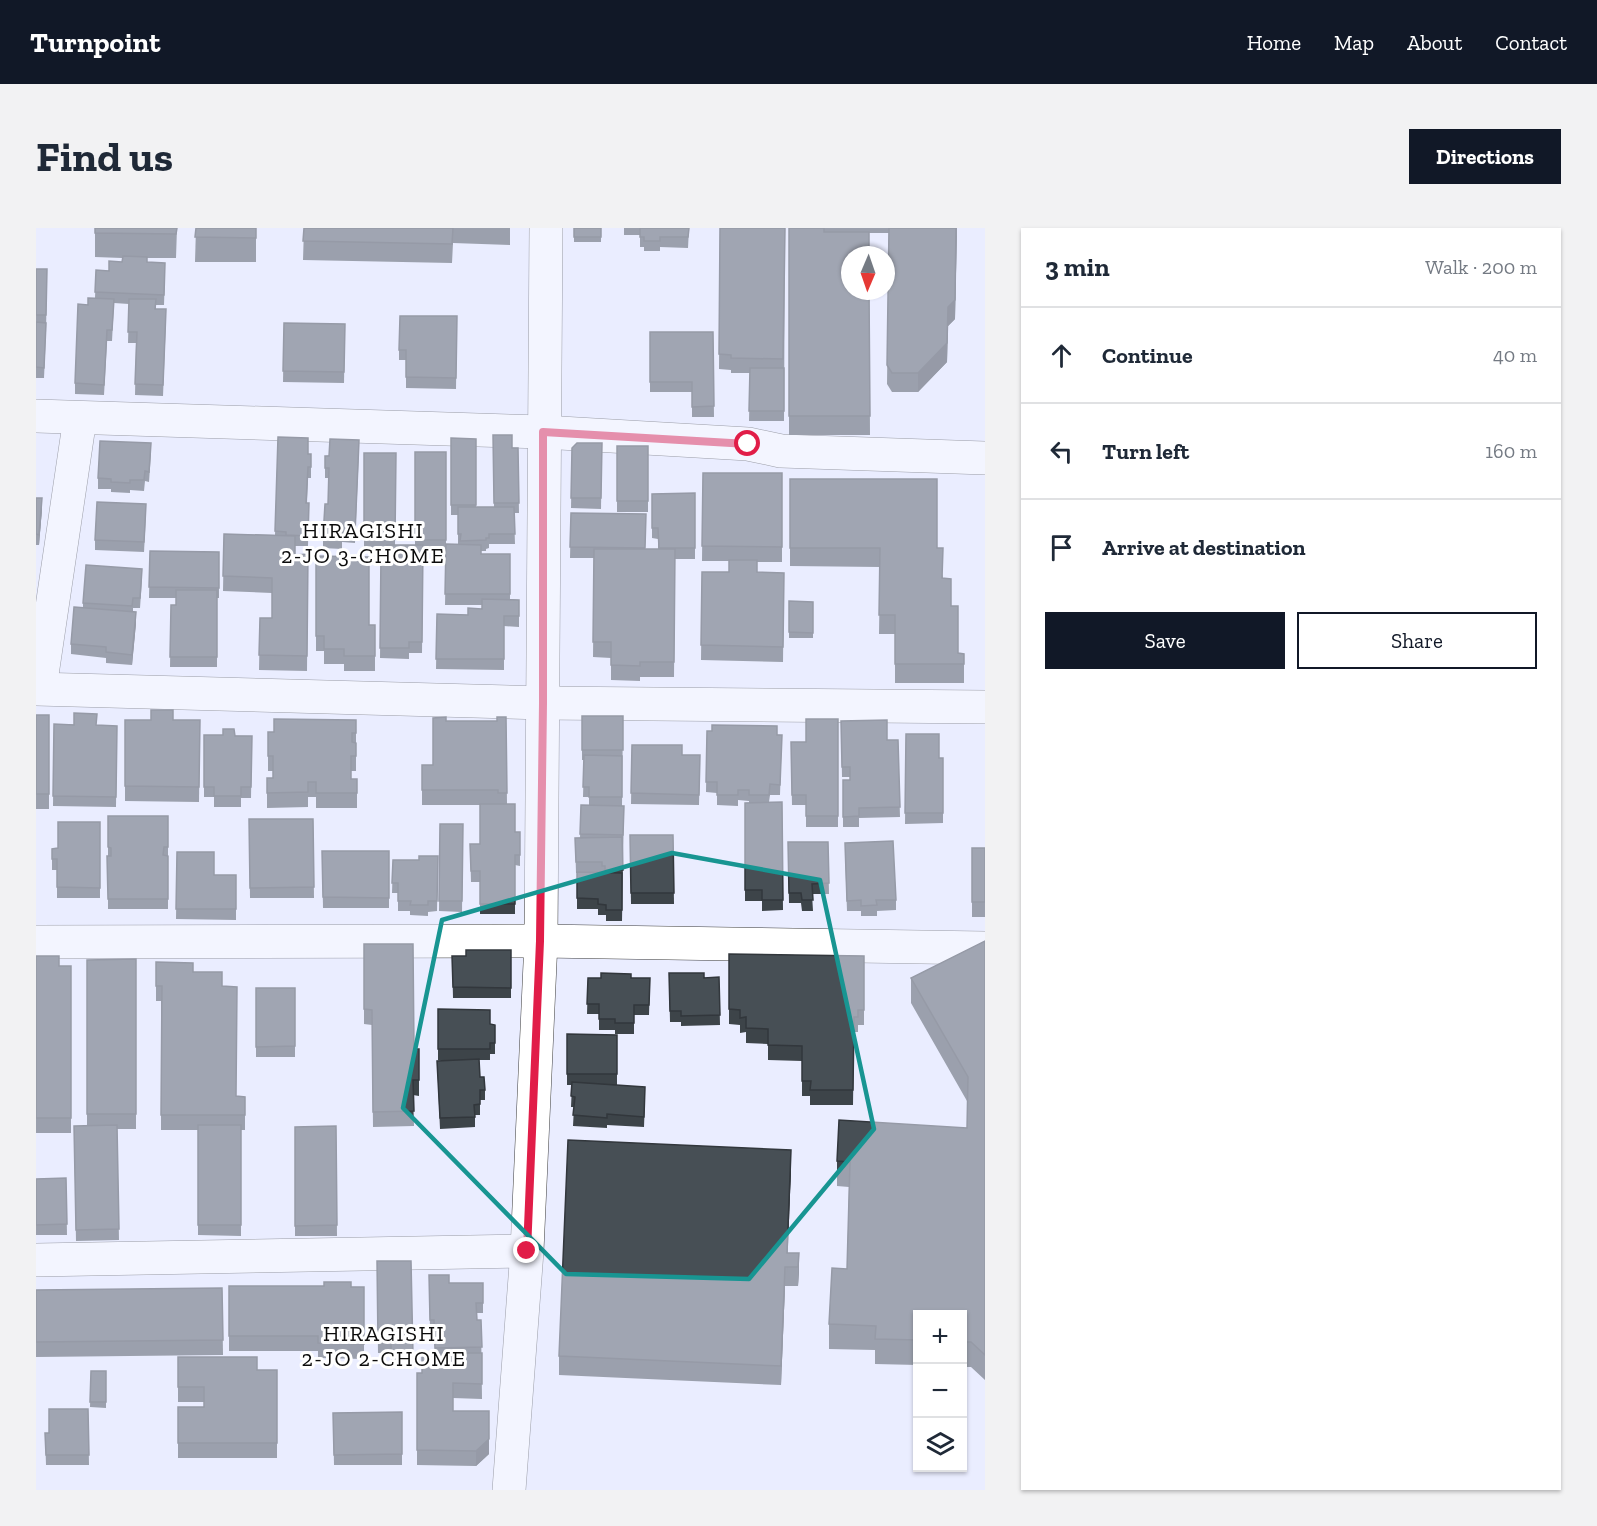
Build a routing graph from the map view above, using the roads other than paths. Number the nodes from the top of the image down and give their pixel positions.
1 (546, 228) edge
2 (36, 416) edge
3 (80, 418) junction
4 (543, 432) junction
5 (985, 458) edge
6 (38, 689) edge
7 (543, 703) junction
8 (985, 707) edge
9 (540, 941) junction
10 (36, 942) edge
11 (985, 948) edge
12 (527, 1251) junction
13 (36, 1260) edge
14 (509, 1490) edge

1 - 4 street
2 - 3 street
3 - 4 street
3 - 6 street
4 - 5 street
4 - 7 street
6 - 7 street
7 - 8 street
7 - 9 street
9 - 10 street
9 - 11 street
9 - 12 street
12 - 13 street
12 - 14 street

